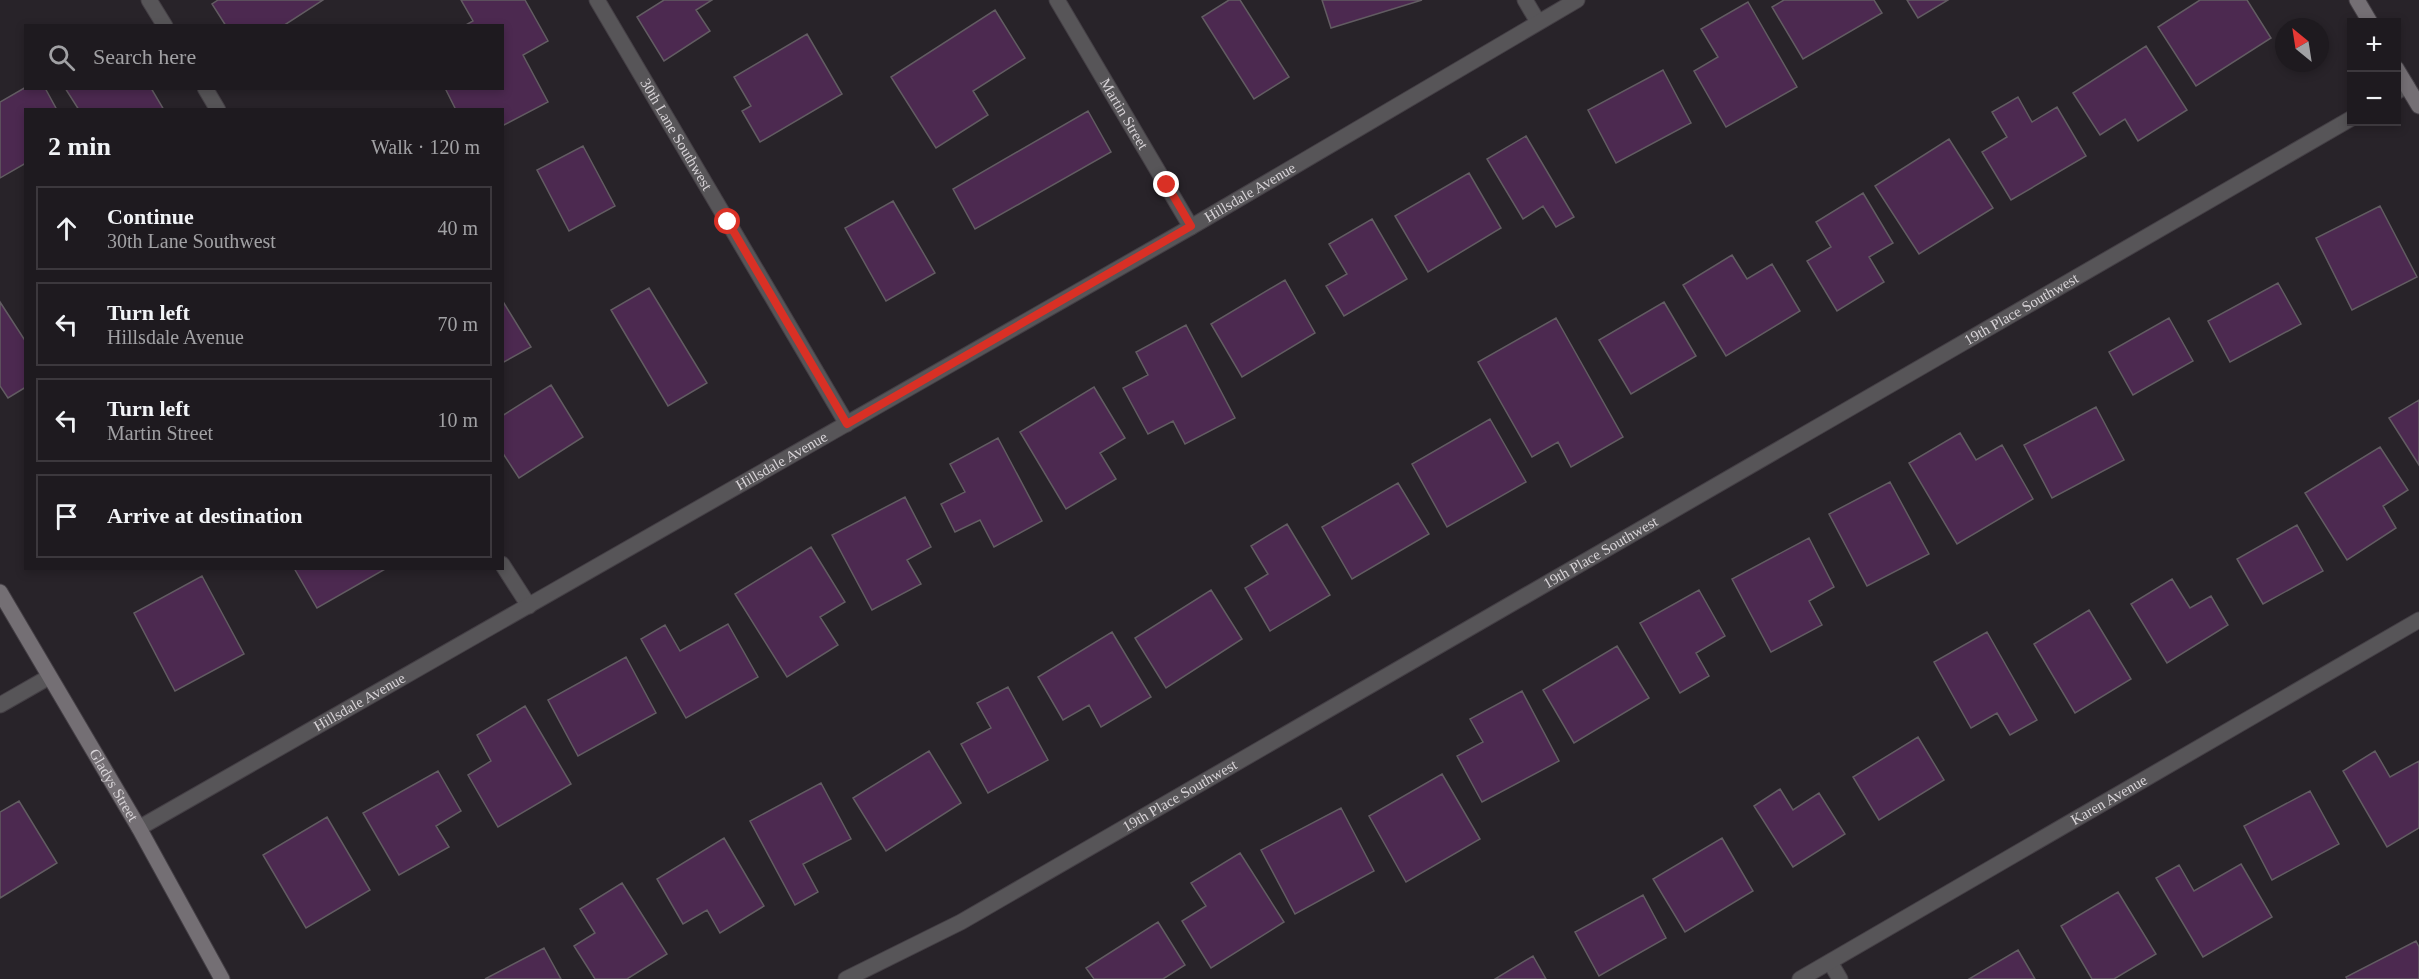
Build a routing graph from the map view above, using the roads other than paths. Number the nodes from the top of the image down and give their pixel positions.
1 (150, 0) edge
2 (597, 0) edge
3 (1057, 0) edge
4 (1525, 0) edge
5 (1577, 0) edge
6 (2357, 0) edge
7 (2368, 18) edge
8 (1538, 22) junction
9 (164, 24) edge
10 (2398, 72) edge
11 (2402, 89) edge
12 (206, 90) edge
13 (2419, 106) edge
14 (217, 108) edge
15 (2347, 121) edge
16 (1191, 226) junction
17 (847, 424) junction
18 (504, 567) edge
19 (0, 592) edge
20 (529, 606) junction
21 (2419, 620) edge
22 (49, 677) junction
23 (0, 705) edge
24 (140, 828) junction
25 (1830, 962) junction
26 (222, 979) edge
27 (846, 979) edge
28 (1800, 979) edge
29 (1840, 979) edge

1 - 9 street
2 - 17 street, 30th Lane Southwest
3 - 16 street, Martin Street
4 - 8 street
5 - 8 street, Hillsdale Avenue
6 - 7 street
8 - 16 street, Hillsdale Avenue
10 - 11 street
11 - 13 street
12 - 14 street
15 - 27 street, 19th Place Southwest
16 - 17 street, Hillsdale Avenue
17 - 20 street, Hillsdale Avenue
18 - 20 street
19 - 22 street, Gladys Street
20 - 24 street, Hillsdale Avenue
21 - 25 street, Karen Avenue
22 - 23 street
22 - 24 street, Gladys Street
24 - 26 street, Gladys Street
25 - 28 street, Karen Avenue
25 - 29 street

